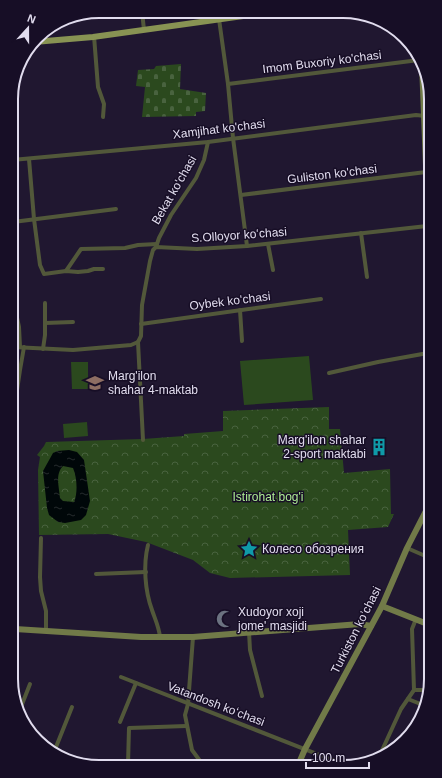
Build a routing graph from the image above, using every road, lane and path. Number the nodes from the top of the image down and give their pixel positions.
1 (143, 18) edge
2 (227, 18) edge
3 (219, 19) junction
4 (209, 20) joint
5 (144, 30) junction
6 (94, 36) junction
7 (48, 41) edge
8 (414, 61) edge
9 (228, 84) junction
10 (424, 116) edge
11 (103, 117) dead end
12 (233, 138) junction
13 (208, 142) junction
14 (29, 158) junction
15 (18, 159) edge
16 (424, 172) edge
17 (240, 195) junction
18 (116, 209) dead end
19 (34, 219) junction
20 (18, 221) edge
21 (424, 226) edge
22 (361, 233) junction
23 (268, 244) junction
24 (156, 245) junction
25 (247, 246) junction
26 (103, 269) dead end
27 (273, 270) dead end
28 (66, 271) junction
29 (367, 277) dead end
30 (321, 299) dead end
31 (45, 303) dead end
32 (240, 310) junction
33 (73, 322) dead end
34 (18, 323) edge
35 (45, 323) junction
36 (141, 324) junction
37 (242, 341) dead end
38 (138, 342) junction
39 (18, 347) edge
40 (22, 347) junction
41 (44, 349) junction
42 (424, 355) edge
43 (328, 373) dead end
44 (18, 374) edge
45 (143, 440) dead end
46 (424, 517) edge
47 (41, 538) dead end
48 (148, 545) dead end
49 (407, 548) junction
50 (424, 555) edge
51 (146, 572) junction
52 (96, 574) dead end
53 (382, 606) junction
54 (416, 619) junction
55 (424, 622) edge
56 (371, 626) junction
57 (18, 629) edge
58 (46, 631) junction
59 (249, 632) junction
60 (160, 637) junction
61 (192, 638) junction
62 (121, 677) dead end
63 (136, 683) junction
64 (30, 684) dead end
65 (414, 690) junction
66 (423, 690) edge
67 (262, 696) dead end
68 (408, 699) junction
69 (188, 704) junction
70 (420, 704) edge
71 (22, 705) edge
72 (72, 707) dead end
73 (120, 722) dead end
74 (186, 726) junction
75 (56, 747) edge
76 (305, 749) junction
77 (382, 750) edge
78 (128, 760) edge
79 (199, 760) edge
80 (300, 760) edge
81 (332, 760) edge

1 - 5 street
2 - 3 main road
3 - 4 main road
3 - 9 street
4 - 5 main road
5 - 6 main road
6 - 7 main road
6 - 11 street
8 - 9 street, Imom Buxoriy ko'chasi
9 - 12 street
10 - 12 street, Xamjihat ko'chasi
12 - 13 street, Xamjihat ko'chasi
12 - 17 street
13 - 14 street, Xamjihat ko'chasi
13 - 24 street, Bekat ko'chasi
14 - 15 street, Xamjihat ko'chasi
14 - 19 street
16 - 17 street, Guliston ko'chasi
17 - 25 street
18 - 19 street
19 - 20 street
19 - 28 street
21 - 22 street, S.Olloyor koʻchasi
22 - 23 street, S.Olloyor koʻchasi
22 - 29 street
23 - 25 street, S.Olloyor koʻchasi
23 - 27 street
24 - 25 street, S.Olloyor koʻchasi
24 - 28 street, S.Olloyor koʻchasi
24 - 36 street
26 - 28 street
30 - 32 street, Oybek koʻchasi
31 - 35 street
32 - 36 street, Oybek koʻchasi
32 - 37 street
33 - 35 street
34 - 40 street
35 - 41 street
36 - 38 street
38 - 41 street
38 - 45 street
39 - 40 street
40 - 41 street
40 - 44 street
42 - 43 street
46 - 49 main road, Turkiston ko’chasi
47 - 58 street
48 - 51 street
49 - 50 street
49 - 53 main road, Turkiston ko’chasi
51 - 52 street
51 - 60 street
53 - 54 main road
53 - 56 main road, Turkiston ko’chasi
54 - 55 main road
54 - 65 street
56 - 59 main road
56 - 76 main road, Turkiston ko’chasi
57 - 58 main road
58 - 60 main road
59 - 61 main road
59 - 67 street
60 - 61 main road
61 - 69 street
62 - 63 street, Vatandosh koʻchasi
63 - 69 street, Vatandosh koʻchasi
63 - 73 street
64 - 71 street
65 - 66 street
65 - 68 street
68 - 70 street
68 - 77 street
69 - 74 street
69 - 76 street, Vatandosh koʻchasi
72 - 75 street
74 - 78 street
74 - 79 street
76 - 80 main road, Turkiston ko’chasi
76 - 81 street, Vatandosh koʻchasi

